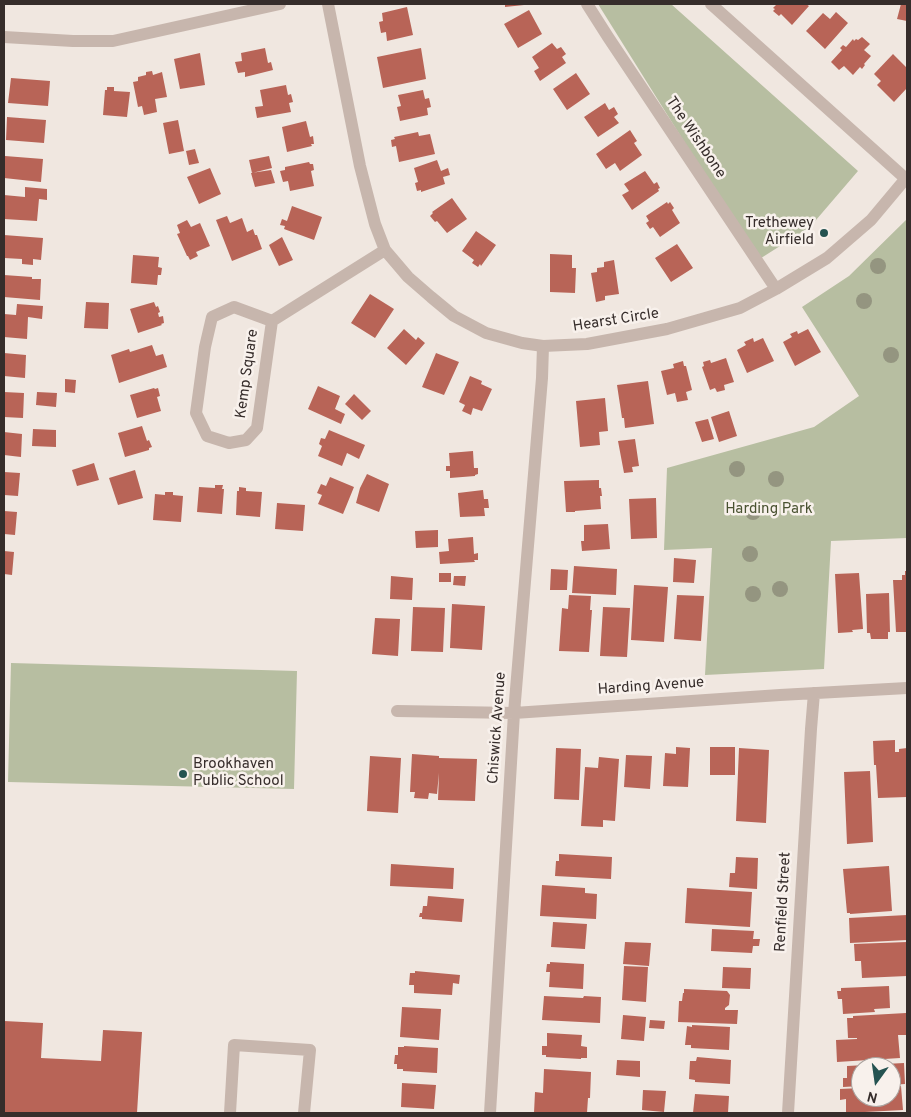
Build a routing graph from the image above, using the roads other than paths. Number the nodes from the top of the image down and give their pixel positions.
1 (280, 4) edge
2 (328, 4) edge
3 (587, 4) edge
4 (711, 4) edge
5 (4, 37) edge
6 (906, 178) edge
7 (384, 250) junction
8 (776, 289) junction
9 (272, 321) junction
10 (543, 346) junction
11 (907, 688) edge
12 (814, 693) junction
13 (398, 711) dead end
14 (514, 713) junction
15 (230, 1113) edge
16 (304, 1113) edge
17 (490, 1113) edge
18 (788, 1113) edge

1 - 5 street
2 - 7 street, Hearst Circle
3 - 8 street, The Wishbone
4 - 6 street
6 - 8 street, Hearst Circle
7 - 9 street, Kemp Square
7 - 10 street, Hearst Circle
8 - 10 street, Hearst Circle
9 - 9 street, Kemp Square
10 - 14 street, Chiswick Avenue
11 - 12 street, Harding Avenue
12 - 14 street, Harding Avenue
12 - 18 street, Renfield Street
13 - 14 street, Harding Avenue
14 - 17 street, Chiswick Avenue
15 - 16 street

